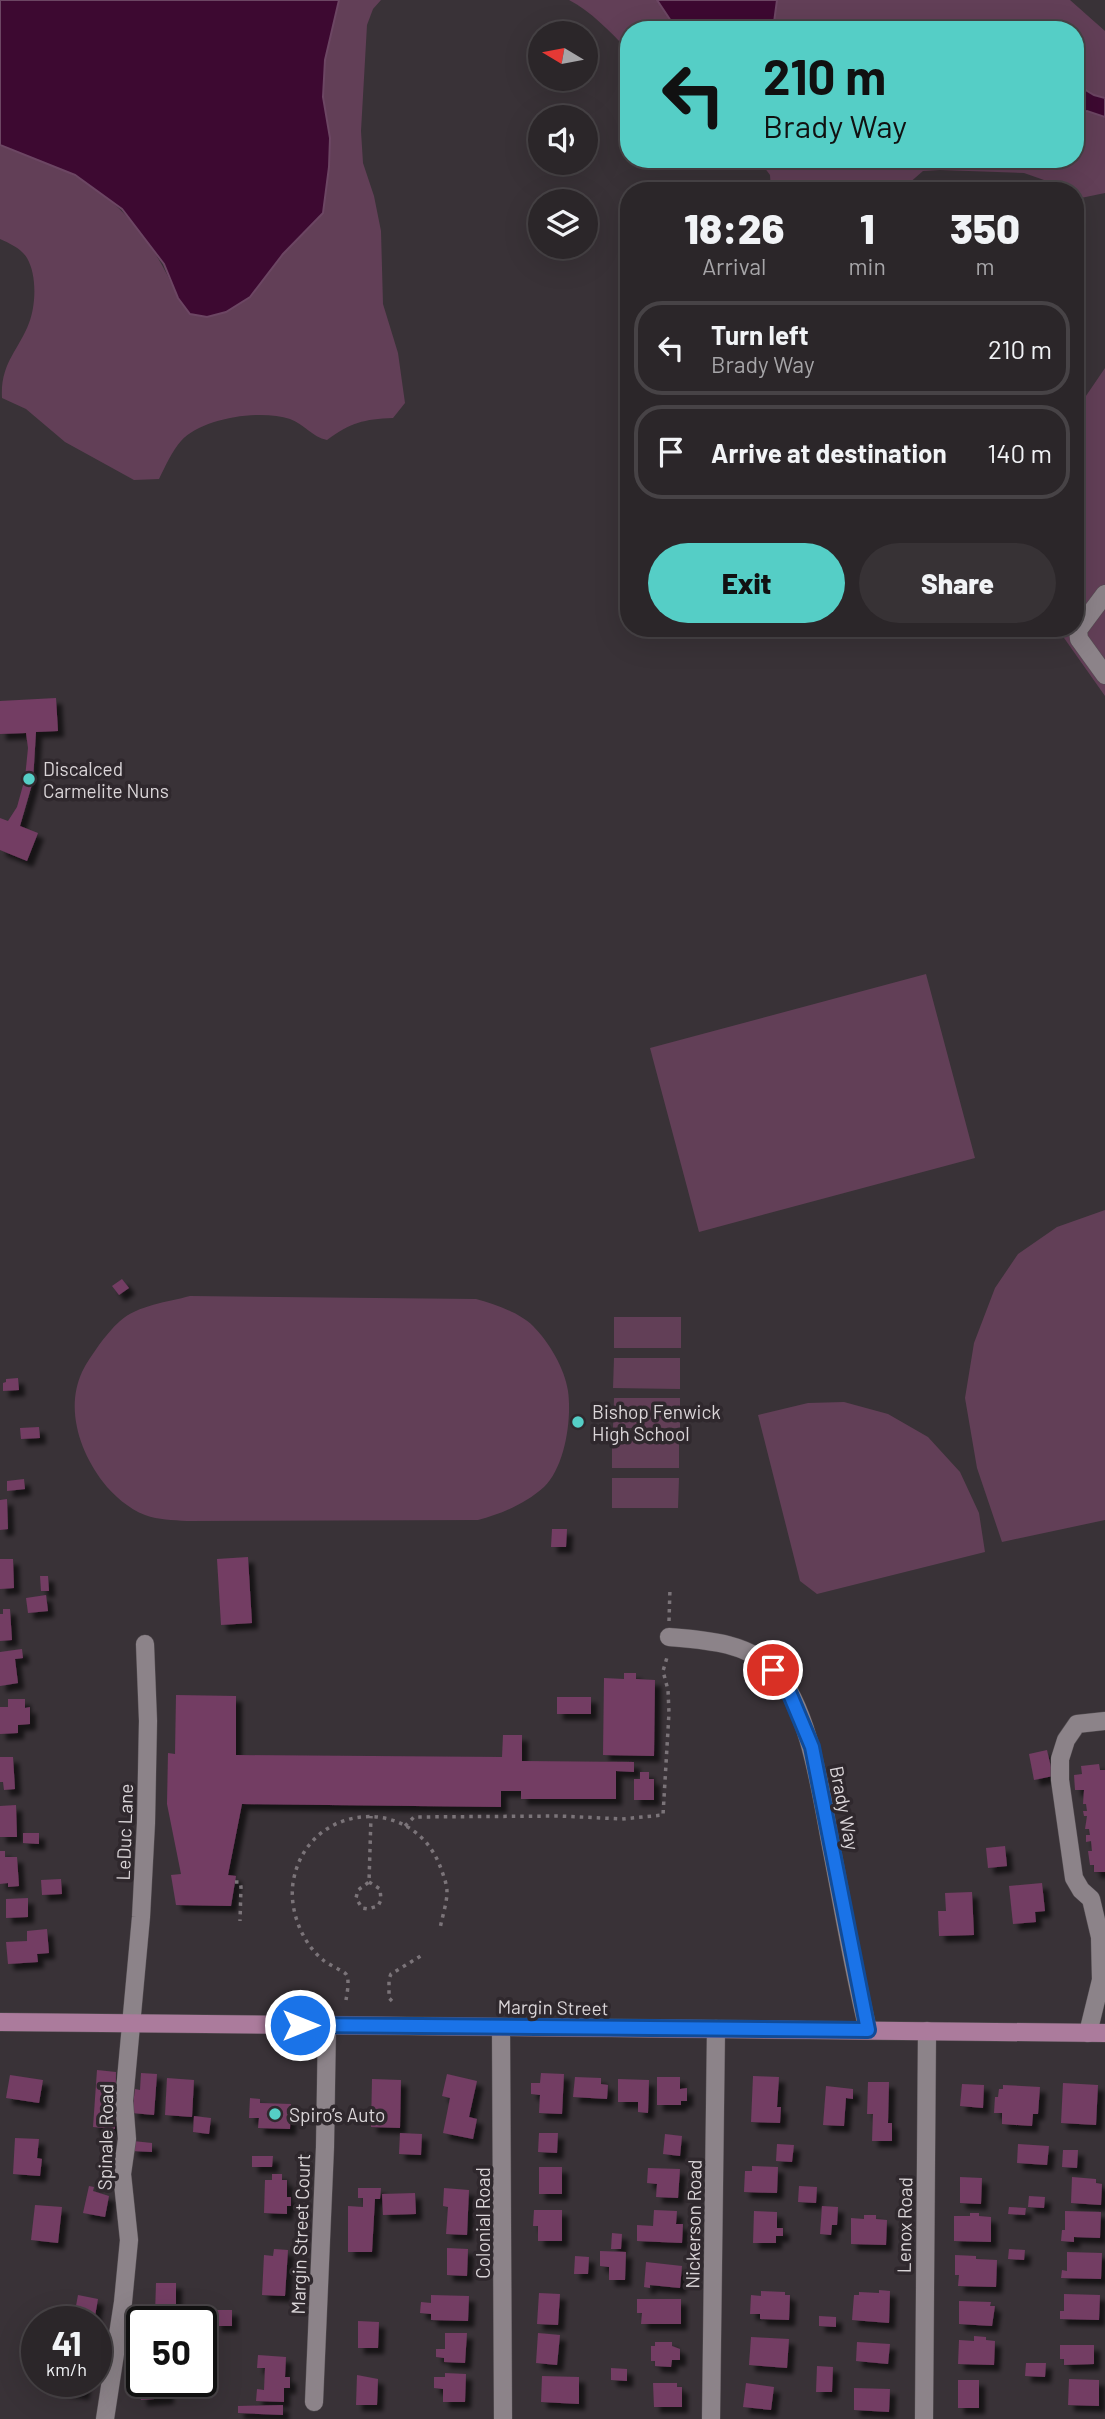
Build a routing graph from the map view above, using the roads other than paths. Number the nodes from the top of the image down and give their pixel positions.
1 (1105, 594) edge
2 (1084, 622) edge
3 (1079, 637) edge
4 (1105, 675) edge
5 (669, 1637) road end
6 (145, 1644) dead end
7 (1105, 1721) edge
8 (1098, 1897) edge
9 (1102, 1937) edge
10 (0, 2022) edge
11 (131, 2022) junction
12 (327, 2025) junction
13 (501, 2027) junction
14 (716, 2029) junction
15 (868, 2030) junction
16 (927, 2031) junction
17 (1097, 2033) edge
18 (314, 2402) dead end
19 (105, 2419) edge
20 (503, 2419) edge
21 (711, 2419) edge
22 (923, 2419) edge

1 - 2 street
3 - 4 street
5 - 15 street, Brady Way
6 - 11 street, LeDuc Lane
7 - 8 street
8 - 9 street
9 - 17 street
10 - 11 main road, Margin Street
11 - 12 main road, Margin Street
11 - 19 street, Spinale Road
12 - 13 main road, Margin Street
12 - 18 street, Margin Street Court
13 - 14 main road, Margin Street
13 - 20 street, Colonial Road
14 - 15 main road, Margin Street
14 - 21 street, Nickerson Road
15 - 16 main road, Margin Street
16 - 17 main road, Margin Street
16 - 22 street, Lenox Road

